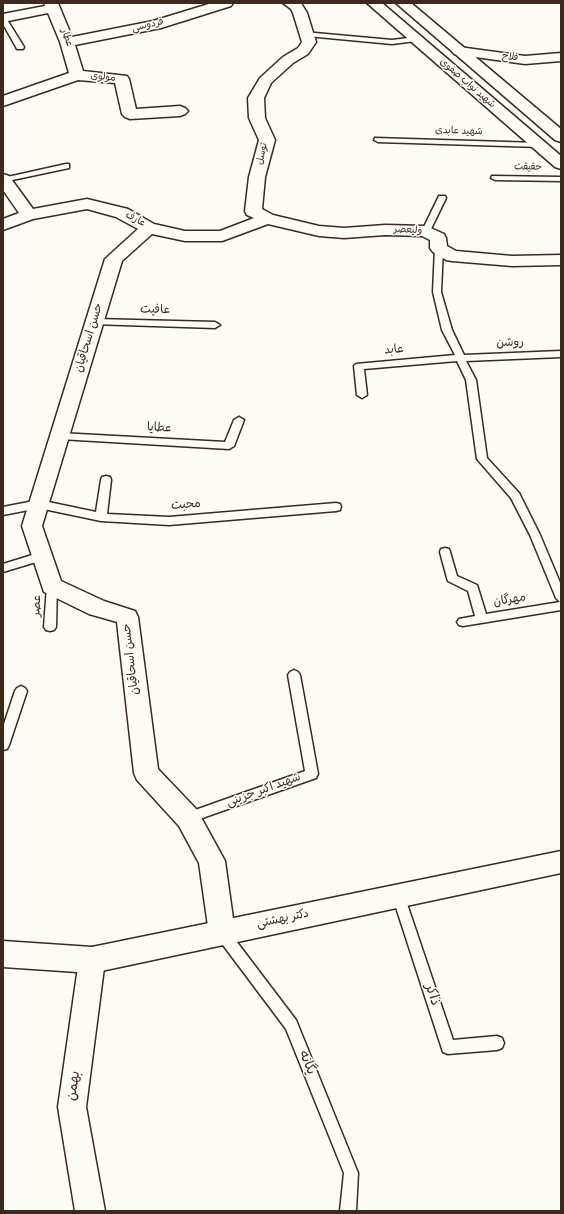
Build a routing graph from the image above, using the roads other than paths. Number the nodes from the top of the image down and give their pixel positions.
1 (226, 3) edge
2 (290, 3) edge
3 (374, 3) edge
4 (403, 3) edge
5 (53, 6) edge
6 (3, 18) edge
7 (307, 34) junction
8 (416, 39) junction
9 (67, 42) junction
10 (20, 48) dead end
11 (459, 51) junction
12 (561, 56) edge
13 (77, 75) junction
14 (3, 101) edge
15 (180, 111) dead end
16 (561, 136) edge
17 (378, 140) dead end
18 (538, 145) junction
19 (561, 164) edge
20 (66, 166) dead end
21 (495, 178) dead end
22 (3, 179) edge
23 (561, 179) edge
24 (442, 198) dead end
25 (29, 215) junction
26 (267, 219) junction
27 (3, 225) edge
28 (149, 228) junction
29 (426, 231) junction
30 (439, 248) junction
31 (561, 260) edge
32 (95, 322) junction
33 (215, 325) dead end
34 (561, 354) edge
35 (460, 358) junction
36 (362, 395) dead end
37 (239, 420) dead end
38 (60, 436) junction
39 (106, 480) dead end
40 (39, 504) junction
41 (336, 507) dead end
42 (3, 511) edge
43 (101, 517) junction
44 (444, 552) dead end
45 (42, 556) junction
46 (3, 568) edge
47 (52, 586) junction
48 (560, 595) edge
49 (561, 606) edge
50 (482, 619) junction
51 (463, 622) dead end
52 (50, 627) dead end
53 (294, 675) dead end
54 (21, 691) dead end
55 (3, 745) edge
56 (188, 818) junction
57 (561, 862) edge
58 (398, 895) junction
59 (222, 933) junction
60 (3, 954) edge
61 (92, 960) junction
62 (497, 1043) dead end
63 (90, 1211) edge
64 (348, 1211) edge

1 - 9 street, فردوسی
2 - 7 street
3 - 8 street, شهید نواب صفوی
4 - 11 street, شهید نواب صفوی
5 - 6 street
5 - 9 street, عطار
6 - 10 lane
7 - 8 lane
7 - 26 street, توسل
8 - 18 street, شهید نواب صفوی
9 - 13 street, عطار
11 - 12 street, فلاح
11 - 16 street, شهید نواب صفوی
13 - 14 street, مولوی
13 - 15 street, مولوی
17 - 18 lane, شهید عابدی
18 - 19 street, شهید نواب صفوی
20 - 22 lane
21 - 23 lane, حقیقت
22 - 25 street
24 - 29 lane
25 - 27 street, عارف
25 - 28 street, عارف
26 - 28 street, عارف
26 - 29 street, ولیعصر
28 - 32 street, حسن اسحاقیان
29 - 30 street, ولیعصر
30 - 31 street
30 - 35 lane
32 - 33 lane, عافیت
32 - 38 street, حسن اسحاقیان
34 - 35 lane, روشن
35 - 36 lane, عابد
35 - 48 lane
37 - 38 lane, عطایا
38 - 40 street, حسن اسحاقیان
39 - 43 lane
40 - 42 lane
40 - 43 lane, محبت
40 - 45 street, حسن اسحاقیان
41 - 43 lane, محبت
44 - 50 lane
45 - 46 lane
45 - 47 street, حسن اسحاقیان
47 - 52 lane, عصر
47 - 56 street, حسن اسحاقیان
49 - 50 lane, مهرگان
50 - 51 lane, مهرگان
53 - 56 lane, شهید اکبر جزینی
54 - 55 lane
56 - 59 street, حسن اسحاقیان
57 - 58 street, دکتر بهشتی
58 - 59 street, دکتر بهشتی
58 - 62 lane, ذاکر
59 - 61 street, دکتر بهشتی
59 - 64 lane, یگانه
60 - 61 street, دکتر بهشتی
61 - 63 street, بهمن

